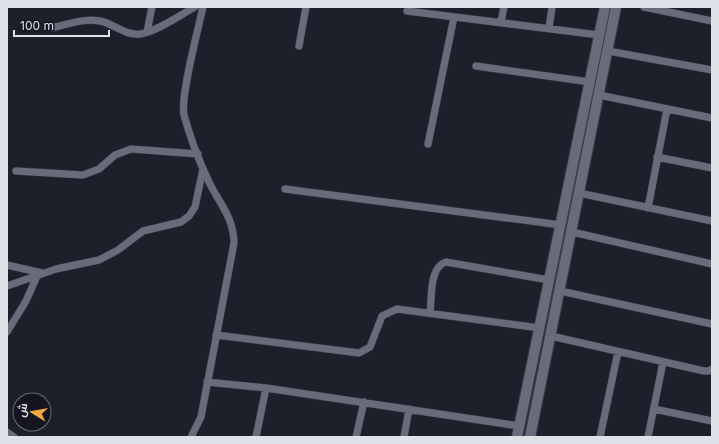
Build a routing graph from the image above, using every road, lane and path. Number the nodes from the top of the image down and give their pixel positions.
1 (152, 7) edge
2 (195, 7) edge
3 (203, 7) edge
4 (306, 7) edge
5 (504, 7) edge
6 (552, 7) edge
7 (605, 7) edge
8 (616, 7) edge
9 (644, 7) edge
10 (668, 10) edge
11 (407, 11) dead end
12 (454, 17) junction
13 (712, 21) edge
14 (501, 22) junction
15 (52, 28) dead end
16 (549, 28) junction
17 (147, 32) junction
18 (600, 34) junction
19 (299, 46) dead end
20 (608, 51) junction
21 (476, 66) dead end
22 (712, 70) edge
23 (590, 82) junction
24 (599, 94) junction
25 (667, 109) junction
26 (583, 117) junction
27 (594, 118) junction
28 (712, 118) edge
29 (428, 144) dead end
30 (198, 154) junction
31 (658, 157) junction
32 (712, 168) edge
33 (203, 169) junction
34 (16, 171) dead end
35 (286, 189) dead end
36 (579, 193) junction
37 (648, 208) junction
38 (712, 221) edge
39 (561, 225) junction
40 (572, 232) junction
41 (712, 264) edge
42 (7, 265) edge
43 (40, 273) junction
44 (549, 280) junction
45 (7, 286) edge
46 (560, 291) junction
47 (430, 313) junction
48 (712, 324) edge
49 (540, 328) junction
50 (7, 332) edge
51 (216, 335) junction
52 (551, 336) junction
53 (618, 352) junction
54 (534, 356) junction
55 (546, 359) junction
56 (663, 362) junction
57 (712, 369) edge
58 (207, 382) junction
59 (266, 388) junction
60 (364, 402) junction
61 (410, 409) junction
62 (654, 409) junction
63 (712, 421) edge
64 (519, 426) junction
65 (7, 432) edge
66 (14, 437) edge
67 (191, 437) edge
68 (256, 437) edge
69 (356, 437) edge
70 (404, 437) edge
71 (517, 437) edge
72 (530, 437) edge
73 (600, 437) edge
74 (648, 437) edge

1 - 17 street
2 - 17 street
3 - 30 street
4 - 19 street
5 - 14 street
6 - 16 street
7 - 18 street
8 - 20 street
9 - 10 street
10 - 13 street
11 - 12 street
12 - 14 street
12 - 29 street
14 - 16 street
15 - 17 street
16 - 18 street
18 - 23 street
20 - 22 street
20 - 24 street
21 - 23 street
23 - 26 street
24 - 25 street
24 - 27 street
25 - 28 street
25 - 31 street
26 - 27 street
26 - 39 street
27 - 36 street
30 - 33 street
30 - 34 street
31 - 32 street
31 - 37 street
33 - 43 street
33 - 51 street
35 - 39 street
36 - 37 street
36 - 40 street
37 - 38 street
39 - 44 street
40 - 41 street
40 - 46 street
42 - 43 street
43 - 45 street
43 - 50 street
44 - 47 street
44 - 49 street
46 - 48 street
46 - 52 street
47 - 49 street
47 - 51 street
49 - 54 street
51 - 58 street
52 - 53 street
52 - 55 street
53 - 56 street
53 - 73 street
54 - 55 street
54 - 64 street
55 - 72 street
56 - 57 street
56 - 62 street
58 - 59 street
58 - 67 street
59 - 60 street
59 - 68 street
60 - 61 street
60 - 69 street
61 - 64 street
61 - 70 street
62 - 63 street
62 - 74 street
64 - 71 street
65 - 66 street

